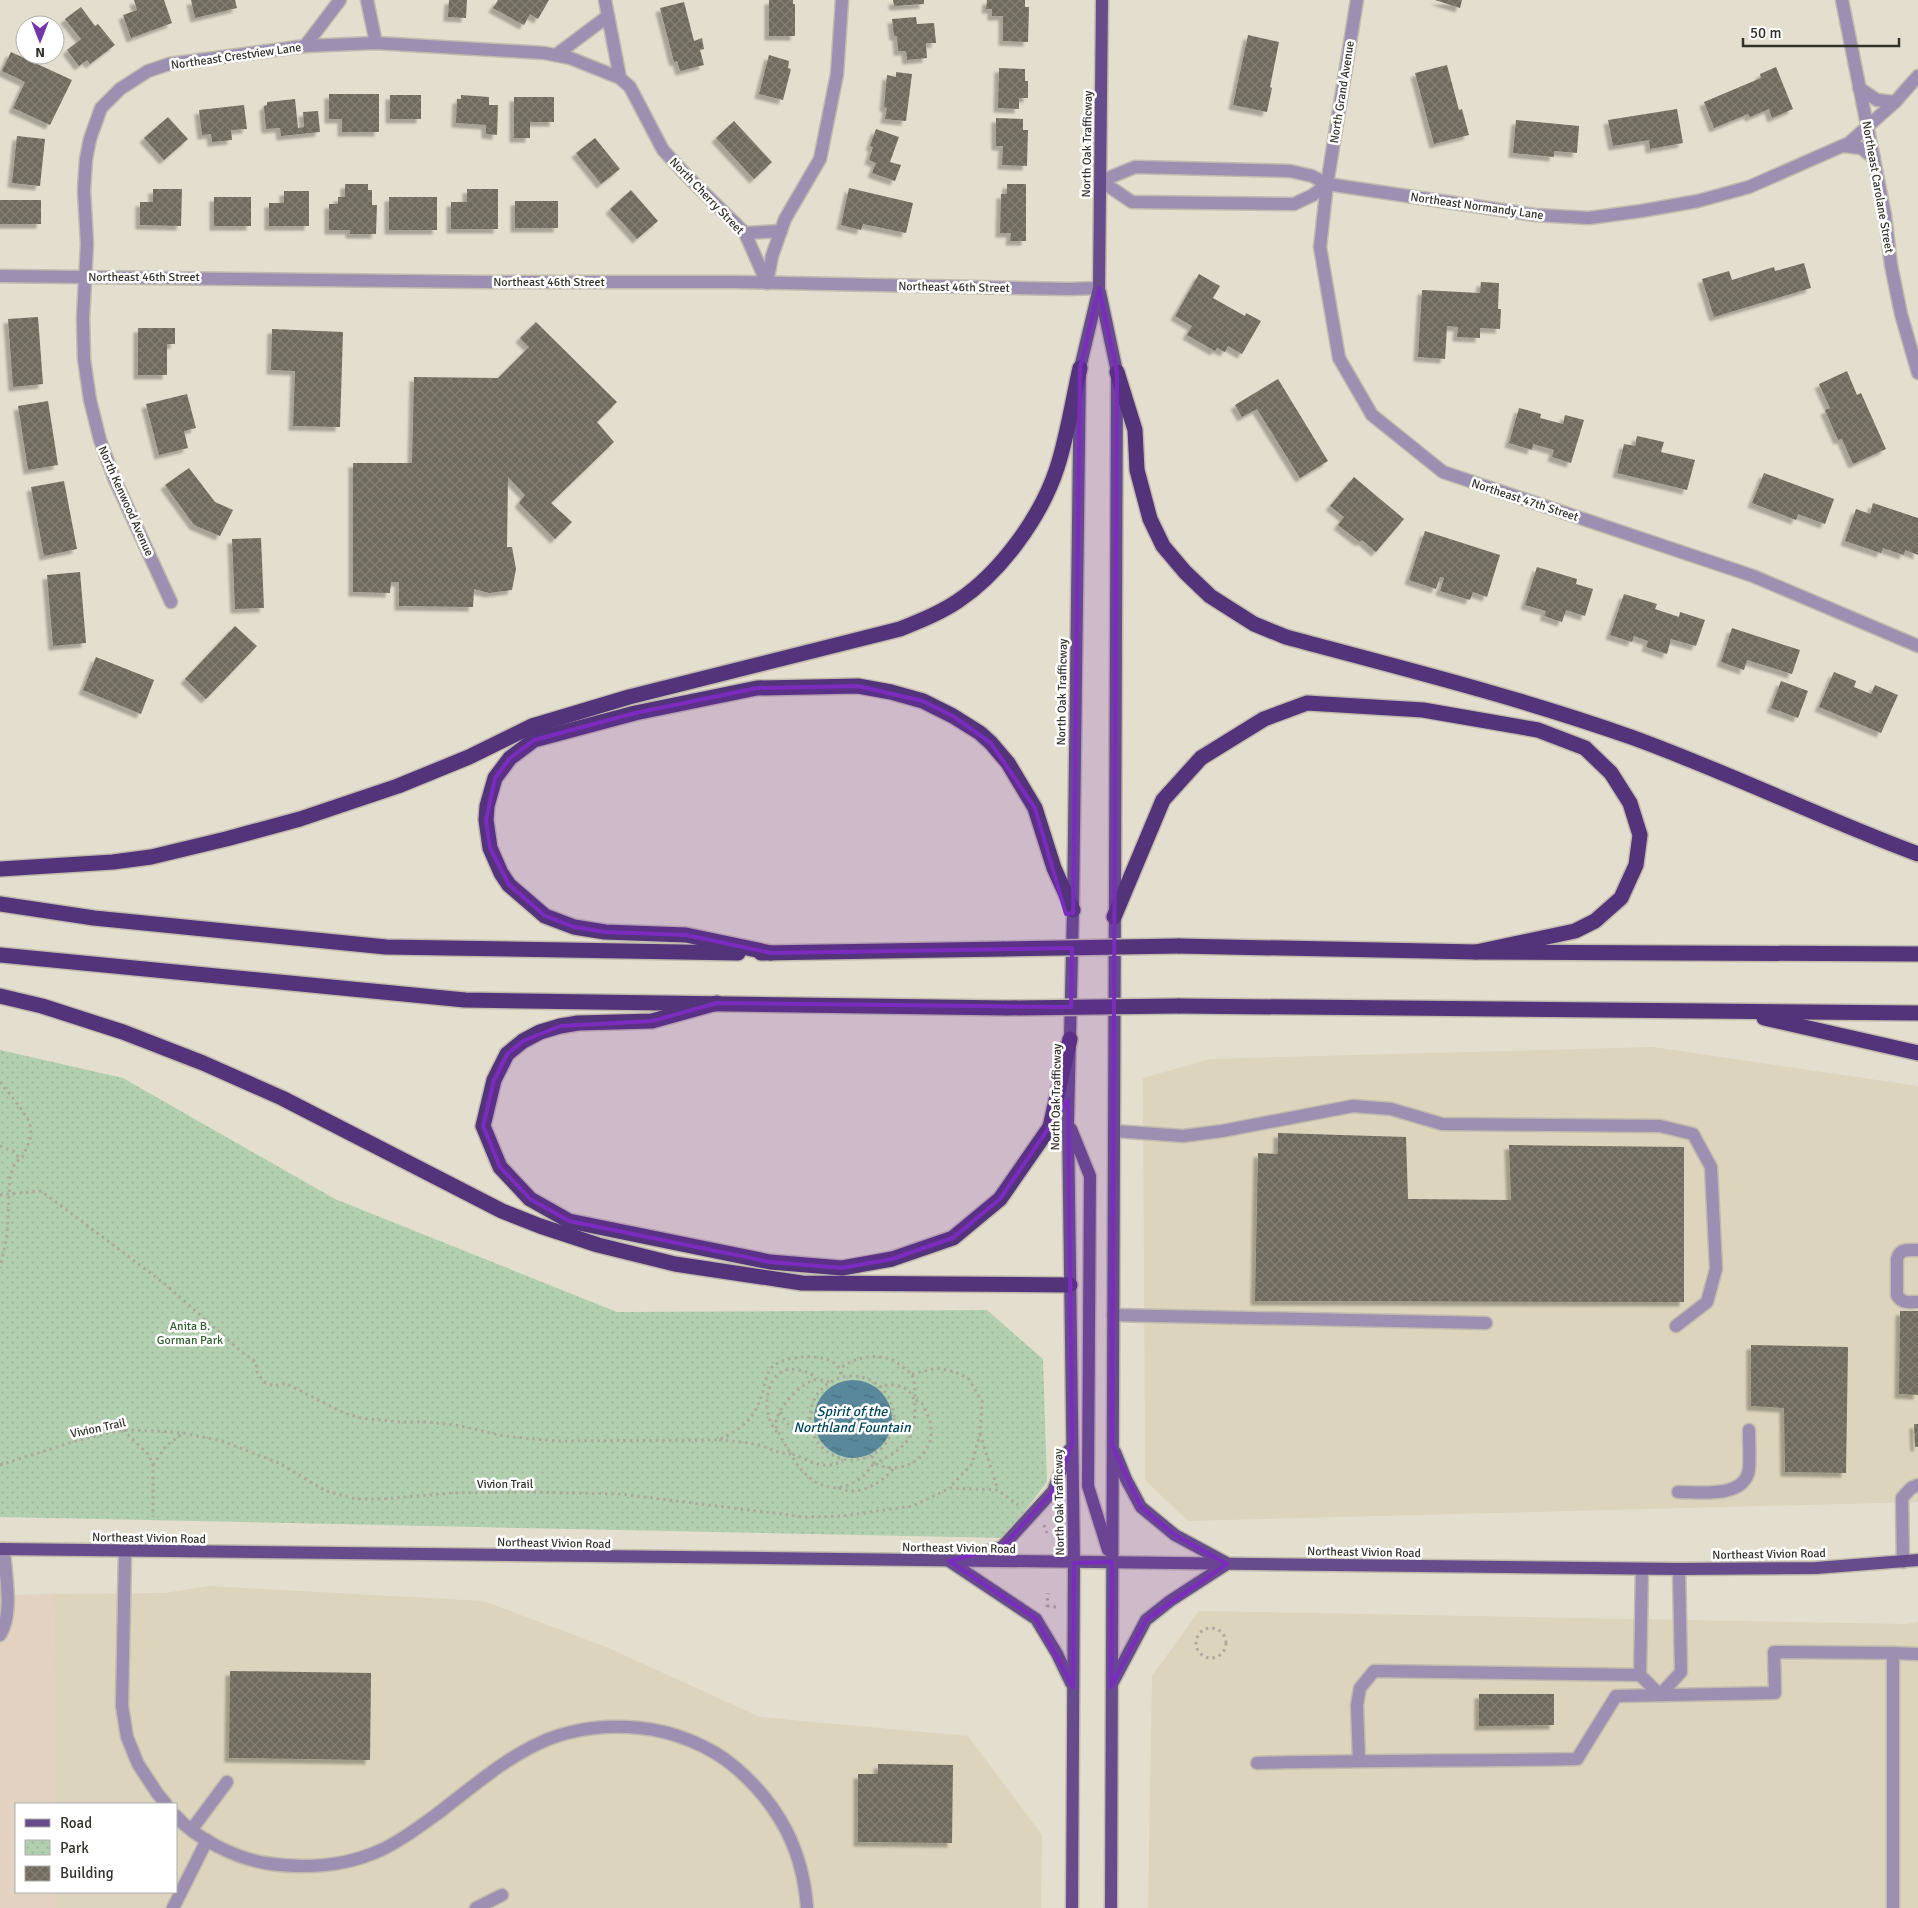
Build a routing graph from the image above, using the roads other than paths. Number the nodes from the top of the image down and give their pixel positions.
1 (340, 0) edge
2 (367, 0) edge
3 (605, 0) edge
4 (842, 0) edge
5 (1102, 0) edge
6 (1357, 0) edge
7 (1842, 0) edge
8 (608, 16) junction
9 (376, 43) junction
10 (305, 46) junction
11 (556, 55) junction
12 (1918, 76) edge
13 (620, 78) junction
14 (1860, 88) junction
15 (1895, 102) junction
16 (1868, 127) junction
17 (1843, 146) junction
18 (1874, 158) junction
19 (1101, 180) junction
20 (1327, 184) junction
21 (781, 231) junction
22 (745, 233) junction
23 (0, 276) edge
24 (86, 277) junction
25 (767, 283) junction
26 (1099, 288) junction
27 (1080, 368) junction
28 (1116, 372) junction
29 (1918, 373) edge
30 (171, 602) dead end
31 (1918, 646) edge
32 (1918, 854) edge
33 (0, 869) edge
34 (0, 904) edge
35 (1073, 910) junction
36 (1114, 917) junction
37 (1476, 952) junction
38 (771, 953) junction
39 (1918, 954) edge
40 (0, 955) edge
41 (0, 996) edge
42 (717, 1003) junction
43 (1736, 1012) junction
44 (1918, 1013) edge
45 (1070, 1039) junction
46 (1918, 1052) edge
47 (1068, 1122) junction
48 (1114, 1131) junction
49 (1918, 1250) edge
50 (1070, 1285) junction
51 (1918, 1302) edge
52 (1112, 1316) junction
53 (1486, 1323) dead end
54 (1676, 1326) dead end
55 (1749, 1430) dead end
56 (1072, 1445) junction
57 (1112, 1445) junction
58 (1918, 1485) edge
59 (1678, 1492) dead end
60 (2, 1549) edge
61 (125, 1552) junction
62 (1918, 1560) edge
63 (949, 1561) junction
64 (1112, 1562) junction
65 (1903, 1562) junction
66 (1074, 1563) junction
67 (1227, 1564) junction
68 (1642, 1569) junction
69 (1679, 1569) junction
70 (0, 1635) edge
71 (1893, 1654) junction
72 (1918, 1654) edge
73 (1640, 1675) junction
74 (1073, 1687) junction
75 (1111, 1687) junction
76 (1660, 1695) junction
77 (1359, 1760) junction
78 (1257, 1763) dead end
79 (227, 1782) dead end
80 (165, 1803) edge
81 (178, 1818) edge
82 (192, 1829) junction
83 (207, 1840) junction
84 (502, 1895) dead end
85 (173, 1908) edge
86 (476, 1908) edge
87 (807, 1908) edge
88 (1072, 1908) edge
89 (1111, 1908) edge
90 (1893, 1908) edge

1 - 10 street
2 - 9 street
3 - 8 street, North Cherry Street
4 - 21 street
5 - 19 main road, North Oak Trafficway
6 - 20 street, North Grand Avenue
7 - 14 street, Northeast Carolane Street
8 - 11 street
8 - 13 street, North Cherry Street
9 - 10 street, Northeast Crestview Lane
9 - 11 street, Northeast Crestview Lane
10 - 24 street, Northeast Crestview Lane
11 - 13 street, Northeast Crestview Lane
12 - 15 street, Northeast Normandy Lane
13 - 22 street, North Cherry Street
14 - 15 street
14 - 16 street, Northeast Carolane Street
15 - 16 street, Northeast Normandy Lane
16 - 17 street, Northeast Normandy Lane
16 - 18 street, Northeast Carolane Street
17 - 18 street
17 - 20 street, Northeast Normandy Lane
18 - 29 street, Northeast Carolane Street
19 - 20 street, Northeast Normandy Lane
19 - 20 street
19 - 26 main road, North Oak Trafficway
20 - 31 street, Northeast 47th Street
21 - 22 street
21 - 25 street
22 - 25 street, North Cherry Street
23 - 24 street, Northeast 46th Street
24 - 25 street, Northeast 46th Street
24 - 30 street, North Kenwood Avenue
25 - 26 street, Northeast 46th Street
26 - 27 main road, North Oak Trafficway
26 - 28 main road, North Oak Trafficway
27 - 33 highway
27 - 35 main road, North Oak Trafficway
28 - 32 highway
28 - 36 main road, North Oak Trafficway
34 - 38 highway
35 - 38 highway
35 - 45 main road, North Oak Trafficway
36 - 37 highway
36 - 48 main road, North Oak Trafficway
37 - 38 highway, bridge
37 - 39 highway
40 - 42 highway
41 - 50 highway
42 - 43 highway, bridge
42 - 45 highway
43 - 44 highway
43 - 46 highway
45 - 47 main road, North Oak Trafficway
47 - 50 main road, North Oak Trafficway
47 - 64 main road
48 - 52 main road, North Oak Trafficway
48 - 54 street
49 - 51 street
50 - 56 main road, North Oak Trafficway
52 - 53 street
52 - 57 main road, North Oak Trafficway
55 - 59 street
56 - 63 main road
56 - 66 main road, North Oak Trafficway
57 - 64 main road, North Oak Trafficway
57 - 67 main road
58 - 65 street
60 - 61 main road, Northeast Vivion Road
60 - 70 street
61 - 63 main road, Northeast Vivion Road
61 - 80 street
62 - 65 main road, Northeast Vivion Road
63 - 66 main road, Northeast Vivion Road
63 - 74 main road
64 - 66 main road, Northeast Vivion Road
64 - 67 main road, Northeast Vivion Road
64 - 75 main road, North Oak Trafficway
65 - 69 main road, Northeast Vivion Road
66 - 74 main road, North Oak Trafficway
67 - 68 main road, Northeast Vivion Road
67 - 75 main road
68 - 69 main road, Northeast Vivion Road
68 - 73 street
69 - 76 street
71 - 72 street
71 - 76 street
71 - 90 street
73 - 76 street
73 - 77 street
74 - 88 main road, North Oak Trafficway
75 - 89 main road, North Oak Trafficway
76 - 77 street
77 - 78 street
79 - 82 street
81 - 82 street
82 - 83 street
83 - 85 street
83 - 87 street
84 - 86 street

